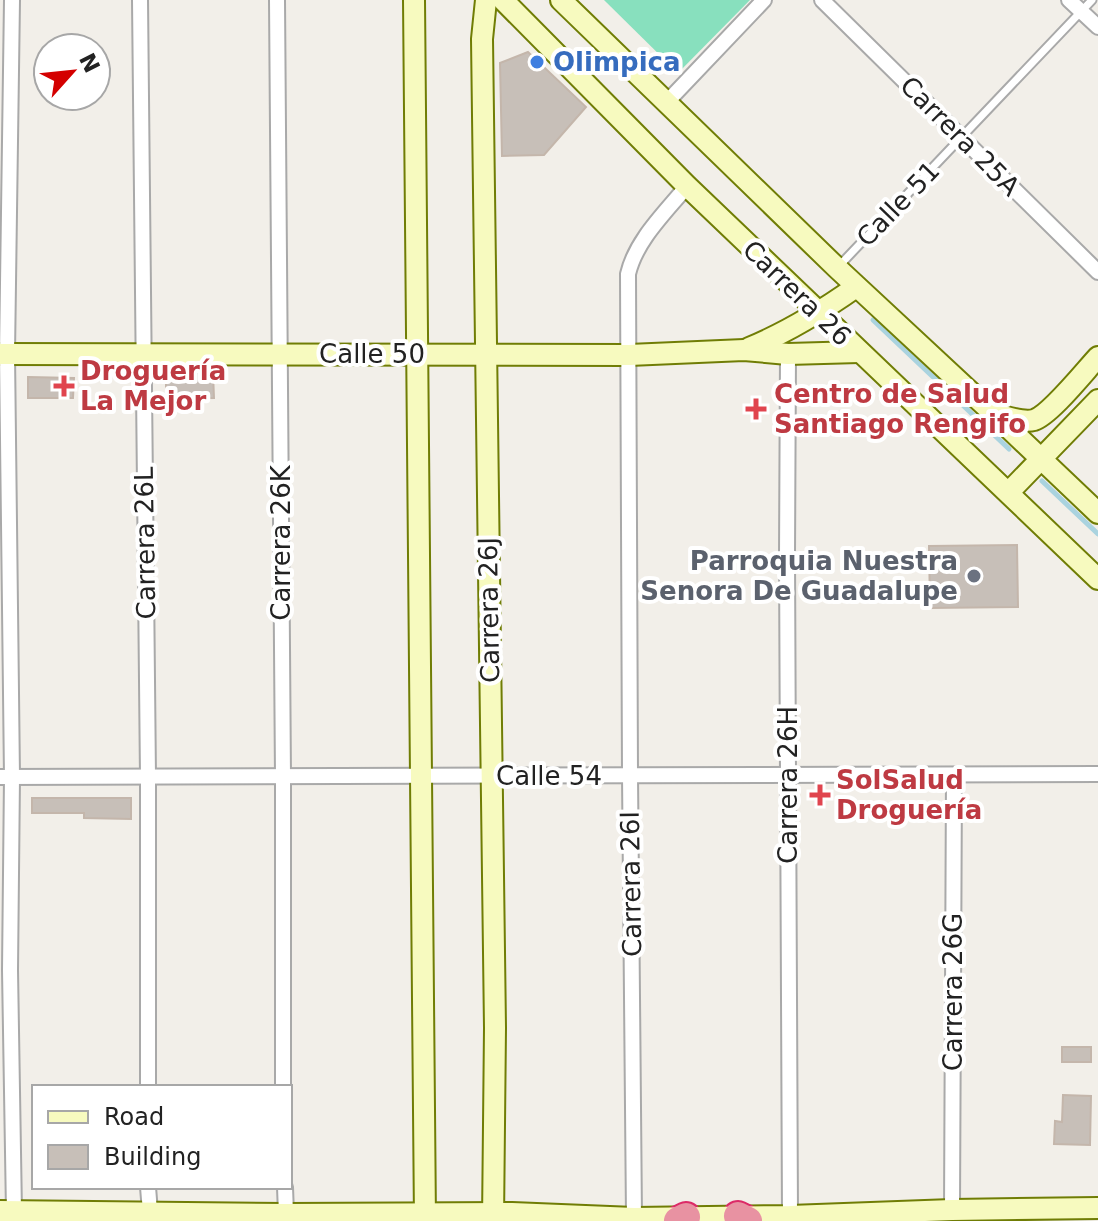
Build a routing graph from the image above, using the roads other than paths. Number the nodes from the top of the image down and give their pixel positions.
1 (12, 0) edge
2 (140, 0) edge
3 (277, 0) edge
4 (414, 0) edge
5 (486, 0) edge
6 (503, 0) edge
7 (561, 0) edge
8 (764, 0) edge
9 (822, 0) edge
10 (1069, 0) edge
11 (1092, 0) edge
12 (1081, 12) junction
13 (1098, 27) edge
14 (666, 103) junction
15 (962, 137) junction
16 (687, 186) junction
17 (837, 268) junction
18 (1098, 272) edge
19 (856, 287) junction
20 (819, 313) junction
21 (744, 350) junction
22 (859, 352) junction
23 (144, 353) junction
24 (4, 354) edge
25 (280, 354) junction
26 (418, 354) junction
27 (485, 354) junction
28 (788, 354) junction
29 (629, 355) junction
30 (1098, 357) edge
31 (1098, 400) edge
32 (994, 414) junction
33 (1041, 459) junction
34 (1009, 492) junction
35 (1098, 513) edge
36 (1098, 579) edge
37 (1098, 774) edge
38 (630, 775) junction
39 (788, 775) junction
40 (954, 775) junction
41 (421, 776) junction
42 (491, 776) junction
43 (6, 777) edge
44 (148, 777) junction
45 (283, 777) junction
46 (148, 1085) edge
47 (283, 1085) edge
48 (148, 1189) edge
49 (285, 1189) edge
50 (1098, 1208) edge
51 (952, 1210) junction
52 (7, 1211) edge
53 (150, 1212) junction
54 (286, 1214) junction
55 (790, 1216) junction
56 (425, 1217) edge
57 (492, 1217) edge
58 (634, 1218) junction
59 (682, 1219) edge
60 (743, 1219) edge

1 - 24 street
2 - 23 street, Carrera 26L
3 - 25 street, Carrera 26K
4 - 26 street
5 - 27 street, Carrera 26J
6 - 16 street, Carrera 26
7 - 14 street, Carrera 26
8 - 14 street
9 - 15 street, Carrera 25A
10 - 12 street
11 - 12 lane, Calle 51
12 - 13 street
12 - 15 lane, Calle 51
14 - 17 street, Carrera 26
15 - 17 lane, Calle 51
15 - 18 street, Carrera 25A
16 - 20 street, Carrera 26
16 - 29 street, Carrera 26I
17 - 19 street, Carrera 26
19 - 20 street, Calle 50
19 - 32 street, Carrera 26
20 - 21 street, Calle 50
20 - 22 street, Carrera 26
21 - 28 street, Calle 50
21 - 29 street, Calle 50
22 - 28 street, Calle 50
22 - 34 street, Carrera 26
23 - 24 street, Calle 50
23 - 25 street, Calle 50
23 - 44 street, Carrera 26L
24 - 43 street
25 - 26 street, Calle 50
25 - 45 street, Carrera 26K
26 - 27 street, Calle 50
26 - 41 street
27 - 29 street, Calle 50
27 - 42 street, Carrera 26J
28 - 39 street, Carrera 26H
29 - 38 street, Carrera 26I
30 - 32 street
31 - 33 street
32 - 33 street, Carrera 26
33 - 34 street
33 - 35 street, Carrera 26
34 - 36 street, Carrera 26
37 - 40 street, Calle 54
38 - 39 street, Calle 54
38 - 42 street, Calle 54
38 - 58 street, Carrera 26I
39 - 40 street, Calle 54
39 - 55 street, Carrera 26H
40 - 51 street, Carrera 26G
41 - 42 street, Calle 54
41 - 45 street, Calle 54
41 - 56 street
42 - 57 street, Carrera 26J
43 - 44 street, Calle 54
43 - 52 street
44 - 45 street, Calle 54
44 - 46 street, Carrera 26L
45 - 47 street, Carrera 26K
48 - 53 street
49 - 54 street
50 - 51 street
51 - 55 street
52 - 53 street
53 - 54 street
54 - 56 street
55 - 60 street
56 - 57 street
57 - 58 street
58 - 59 street
59 - 60 street

